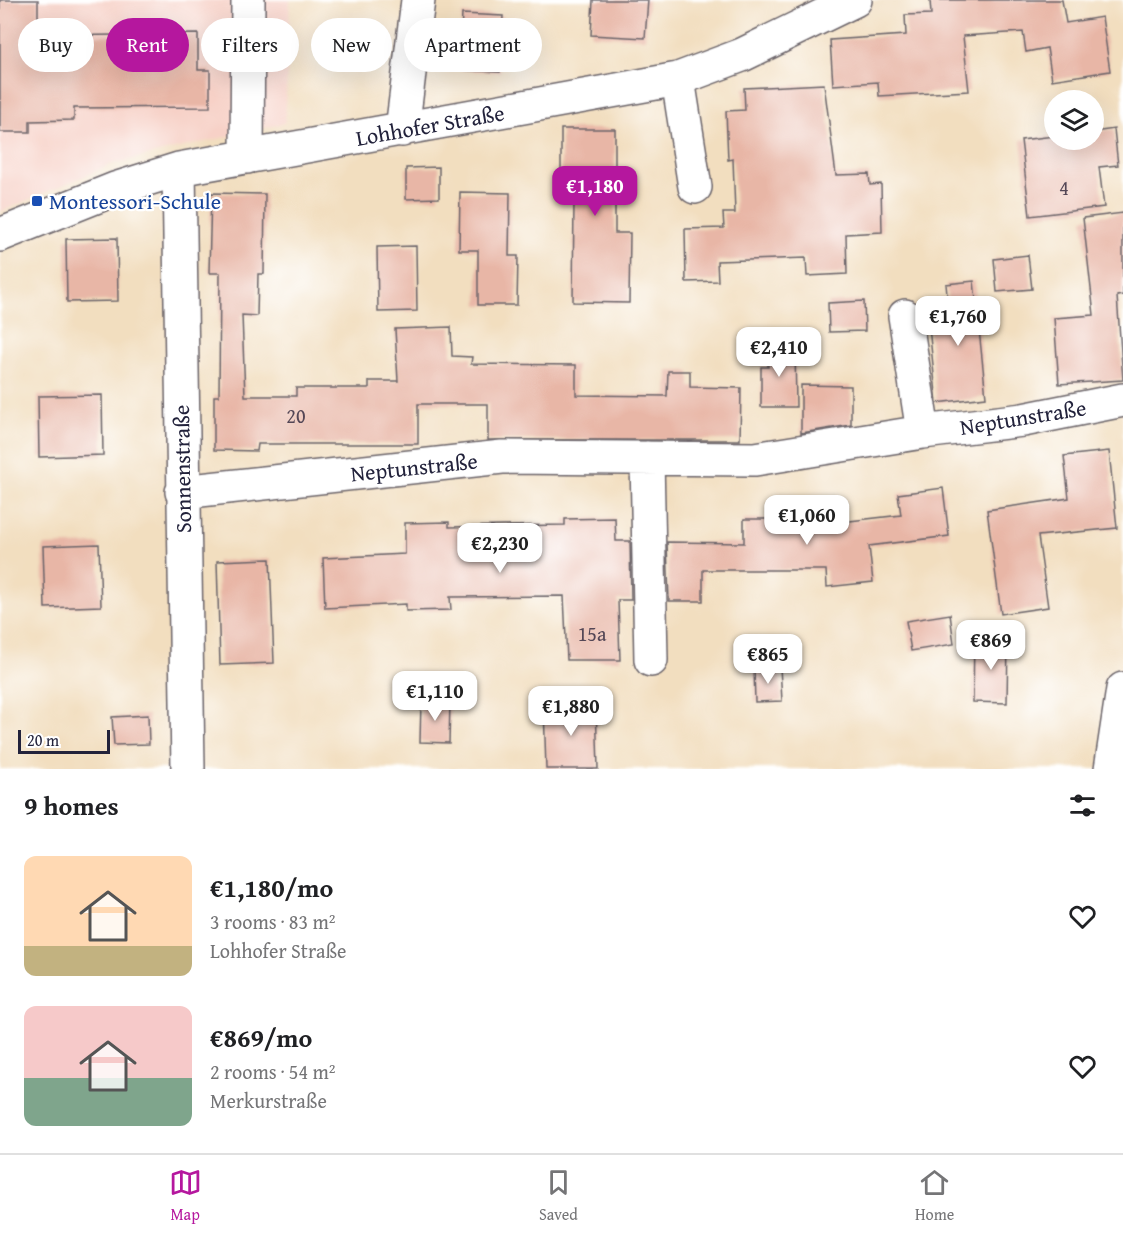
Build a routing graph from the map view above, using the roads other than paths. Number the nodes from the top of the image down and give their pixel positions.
1 (248, 0) edge
2 (418, 0) edge
3 (855, 0) edge
4 (678, 79) junction
5 (402, 130) junction
6 (247, 158) junction
7 (179, 169) junction
8 (695, 187) dead end
9 (0, 236) edge
10 (905, 316) dead end
11 (1123, 400) edge
12 (923, 432) junction
13 (647, 458) junction
14 (182, 492) junction
15 (651, 660) dead end
16 (1123, 689) edge
17 (188, 769) edge
18 (1110, 769) edge

1 - 6 street
2 - 5 street
3 - 4 street, Lohhofer Straße
4 - 5 street, Lohhofer Straße
4 - 8 street
5 - 6 street, Lohhofer Straße
6 - 7 street, Lohhofer Straße
7 - 9 street, Lohhofer Straße
7 - 14 street, Sonnenstraße
10 - 12 street
11 - 12 street, Neptunstraße
12 - 13 street, Neptunstraße
13 - 14 street, Neptunstraße
13 - 15 street
14 - 17 street, Sonnenstraße
16 - 18 street

